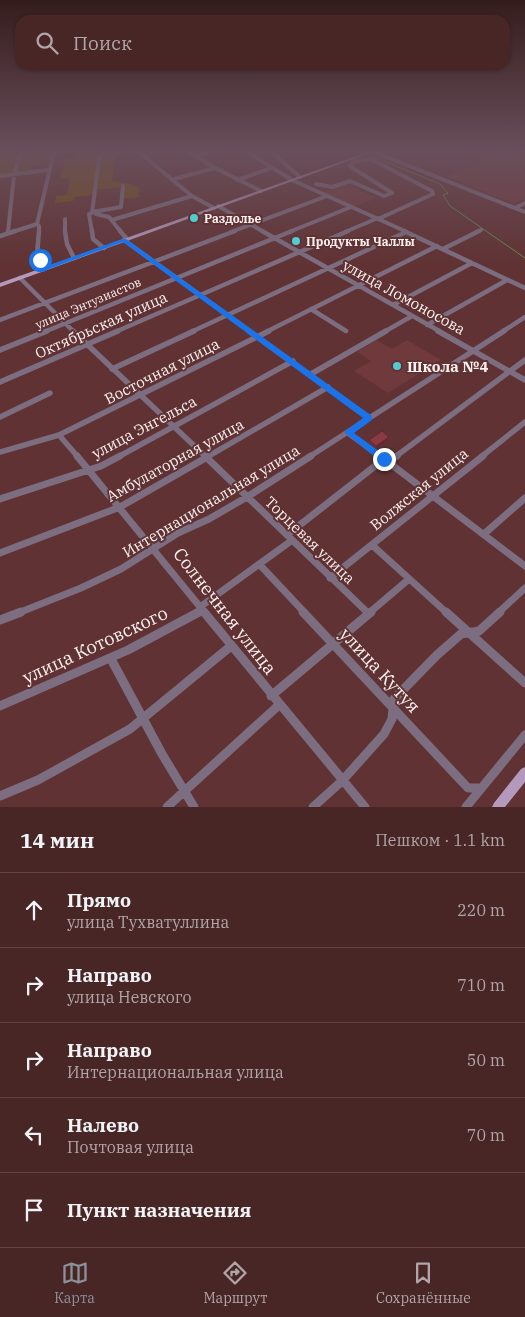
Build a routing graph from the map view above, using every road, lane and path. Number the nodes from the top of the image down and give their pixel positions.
1 (13, 190) edge
2 (45, 190) edge
3 (95, 190) edge
4 (122, 190) edge
5 (185, 190) edge
6 (258, 190) edge
7 (265, 190) edge
8 (315, 190) edge
9 (370, 190) edge
10 (387, 190) edge
11 (430, 190) edge
12 (468, 190) edge
13 (261, 191) junction
14 (192, 196) junction
15 (327, 196) junction
16 (525, 203) edge
17 (216, 207) junction
18 (351, 207) junction
19 (515, 208) junction
20 (92, 212) junction
21 (525, 212) edge
22 (378, 218) junction
23 (65, 219) dead end
24 (112, 220) junction
25 (37, 224) junction
26 (250, 224) junction
27 (481, 230) dead end
28 (406, 232) junction
29 (8, 233) junction
30 (0, 236) edge
31 (274, 238) junction
32 (126, 240) junction
33 (437, 246) junction
34 (104, 248) junction
35 (443, 249) junction
36 (300, 252) junction
37 (74, 258) junction
38 (152, 261) junction
39 (472, 263) junction
40 (46, 268) junction
41 (327, 268) junction
42 (20, 278) junction
43 (175, 278) junction
44 (508, 280) junction
45 (0, 285) edge
46 (357, 286) junction
47 (525, 288) edge
48 (200, 295) junction
49 (45, 302) junction
50 (393, 305) junction
51 (311, 309) junction
52 (227, 314) junction
53 (412, 316) junction
54 (525, 317) edge
55 (0, 320) edge
56 (66, 324) junction
57 (427, 325) junction
58 (346, 331) dead end
59 (258, 336) junction
60 (87, 346) junction
61 (0, 350) edge
62 (474, 350) junction
63 (525, 360) edge
64 (293, 361) junction
65 (112, 368) junction
66 (510, 371) junction
67 (310, 374) junction
68 (525, 380) edge
69 (0, 382) edge
70 (328, 387) junction
71 (50, 392) dead end
72 (140, 395) junction
73 (0, 417) edge
74 (369, 418) junction
75 (525, 422) edge
76 (172, 426) junction
77 (348, 432) junction
78 (59, 435) junction
79 (0, 452) edge
80 (206, 458) junction
81 (386, 460) junction
82 (89, 470) junction
83 (433, 496) junction
84 (247, 497) junction
85 (525, 498) edge
86 (0, 499) edge
87 (120, 507) junction
88 (484, 534) junction
89 (289, 538) junction
90 (372, 545) junction
91 (154, 548) junction
92 (0, 552) edge
93 (260, 565) junction
94 (525, 566) edge
95 (330, 578) junction
96 (409, 579) junction
97 (525, 588) edge
98 (201, 608) junction
99 (367, 612) junction
100 (0, 620) edge
101 (468, 632) junction
102 (333, 644) junction
103 (231, 646) junction
104 (110, 659) junction
105 (525, 683) edge
106 (271, 696) junction
107 (279, 705) junction
108 (0, 706) edge
109 (392, 707) junction
110 (144, 719) junction
111 (525, 735) edge
112 (525, 773) edge
113 (342, 781) junction
114 (481, 788) junction
115 (185, 792) junction
116 (0, 796) edge
117 (167, 807) edge
118 (194, 807) edge
119 (313, 807) edge
120 (365, 807) edge
121 (466, 807) edge
122 (498, 807) edge

1 - 29 street
2 - 25 street
3 - 20 street
4 - 20 street
5 - 14 street, улица Ломоносова
6 - 13 street
7 - 13 main road
8 - 15 street
9 - 10 street
11 - 22 street, Октябрьская улица
12 - 19 street
13 - 17 main road
14 - 17 street, улица Ломоносова
14 - 24 street
15 - 18 street
15 - 26 street
16 - 19 street
17 - 26 street, улица Ломоносова
17 - 32 main road
18 - 22 street
18 - 31 street, улица Энтузиастов
19 - 21 street
20 - 24 street
20 - 34 street
22 - 28 street
22 - 36 street, Октябрьская улица
23 - 37 street
24 - 32 street
25 - 29 street
25 - 40 street
26 - 31 street, улица Ломоносова
26 - 38 street
27 - 35 street
28 - 33 street
28 - 41 street
29 - 30 street
31 - 36 street, улица Ломоносова
31 - 43 street, улица Энтузиастов
32 - 34 main road
32 - 38 street
33 - 35 street
33 - 46 street, Восточная улица
34 - 37 main road
35 - 39 street
36 - 41 street, улица Ломоносова
36 - 48 street, Октябрьская улица
37 - 40 main road
38 - 43 street
38 - 49 street
39 - 44 street
39 - 50 street
40 - 42 main road
41 - 46 street, улица Ломоносова
41 - 52 street
42 - 45 main road
42 - 49 street, Торцевая улица
43 - 48 street
43 - 56 street, улица Энтузиастов
44 - 47 street
44 - 57 street
46 - 50 street, улица Ломоносова
46 - 51 street, Восточная улица
48 - 52 street
48 - 60 street, Октябрьская улица
49 - 55 street
49 - 56 street, Торцевая улица
50 - 53 street, улица Ломоносова
51 - 58 street
51 - 59 street, Восточная улица
52 - 59 street
52 - 65 street
53 - 57 street, улица Ломоносова
53 - 67 street
54 - 62 street, Интернациональная улица
56 - 60 street, Торцевая улица
56 - 61 street, улица Энтузиастов
57 - 62 street, улица Ломоносова
59 - 64 street
59 - 72 street, Восточная улица
60 - 65 street, Торцевая улица
60 - 69 street, Октябрьская улица
62 - 66 street, улица Ломоносова
62 - 74 street, Интернациональная улица
63 - 66 street, улица Котовского
64 - 67 street
64 - 76 street, улица Энгельса
65 - 72 street, Торцевая улица
66 - 68 street, улица Ломоносова
66 - 81 street, улица Котовского
67 - 70 street
70 - 74 street
70 - 80 street, Амбулаторная улица
71 - 73 street
72 - 76 street, Торцевая улица
72 - 78 street, Восточная улица
74 - 77 street, Интернациональная улица
75 - 83 street, Волжская улица
76 - 80 street, Торцевая улица
76 - 82 street, улица Энгельса
77 - 81 street
77 - 84 street, Интернациональная улица
78 - 79 street, Восточная улица
78 - 82 street, Солнечная улица
80 - 84 street, Торцевая улица
80 - 87 street, Амбулаторная улица
81 - 83 street
81 - 89 street, улица Котовского
82 - 86 street, улица Энгельса
82 - 87 street, Солнечная улица
83 - 88 street
83 - 90 street, Волжская улица
84 - 89 street, Торцевая улица
84 - 91 street, Интернациональная улица
85 - 88 street
87 - 91 street, Солнечная улица
87 - 92 street, Амбулаторная улица
88 - 94 street
89 - 93 street, улица Котовского
89 - 95 street, Торцевая улица
90 - 95 street, Волжская улица
90 - 96 street
91 - 98 street, Солнечная улица
91 - 100 street, Интернациональная улица
93 - 98 street, улица Котовского
93 - 102 street, улица Кутуя
95 - 99 street, Торцевая улица
96 - 99 street
96 - 101 street
97 - 101 street
98 - 103 street, Солнечная улица
98 - 104 street, улица Котовского
99 - 102 street
101 - 105 street
101 - 109 street
102 - 106 street
102 - 109 street, улица Кутуя
103 - 106 street, Солнечная улица
103 - 110 street
104 - 108 street, улица Котовского
104 - 110 street
106 - 107 street, Солнечная улица
107 - 113 street, Солнечная улица
107 - 115 street
109 - 113 street
109 - 114 street, улица Кутуя
110 - 115 street
110 - 116 street
111 - 114 street
112 - 122 main road
113 - 119 street
113 - 120 street, Солнечная улица
114 - 121 street
115 - 117 street
115 - 118 street

